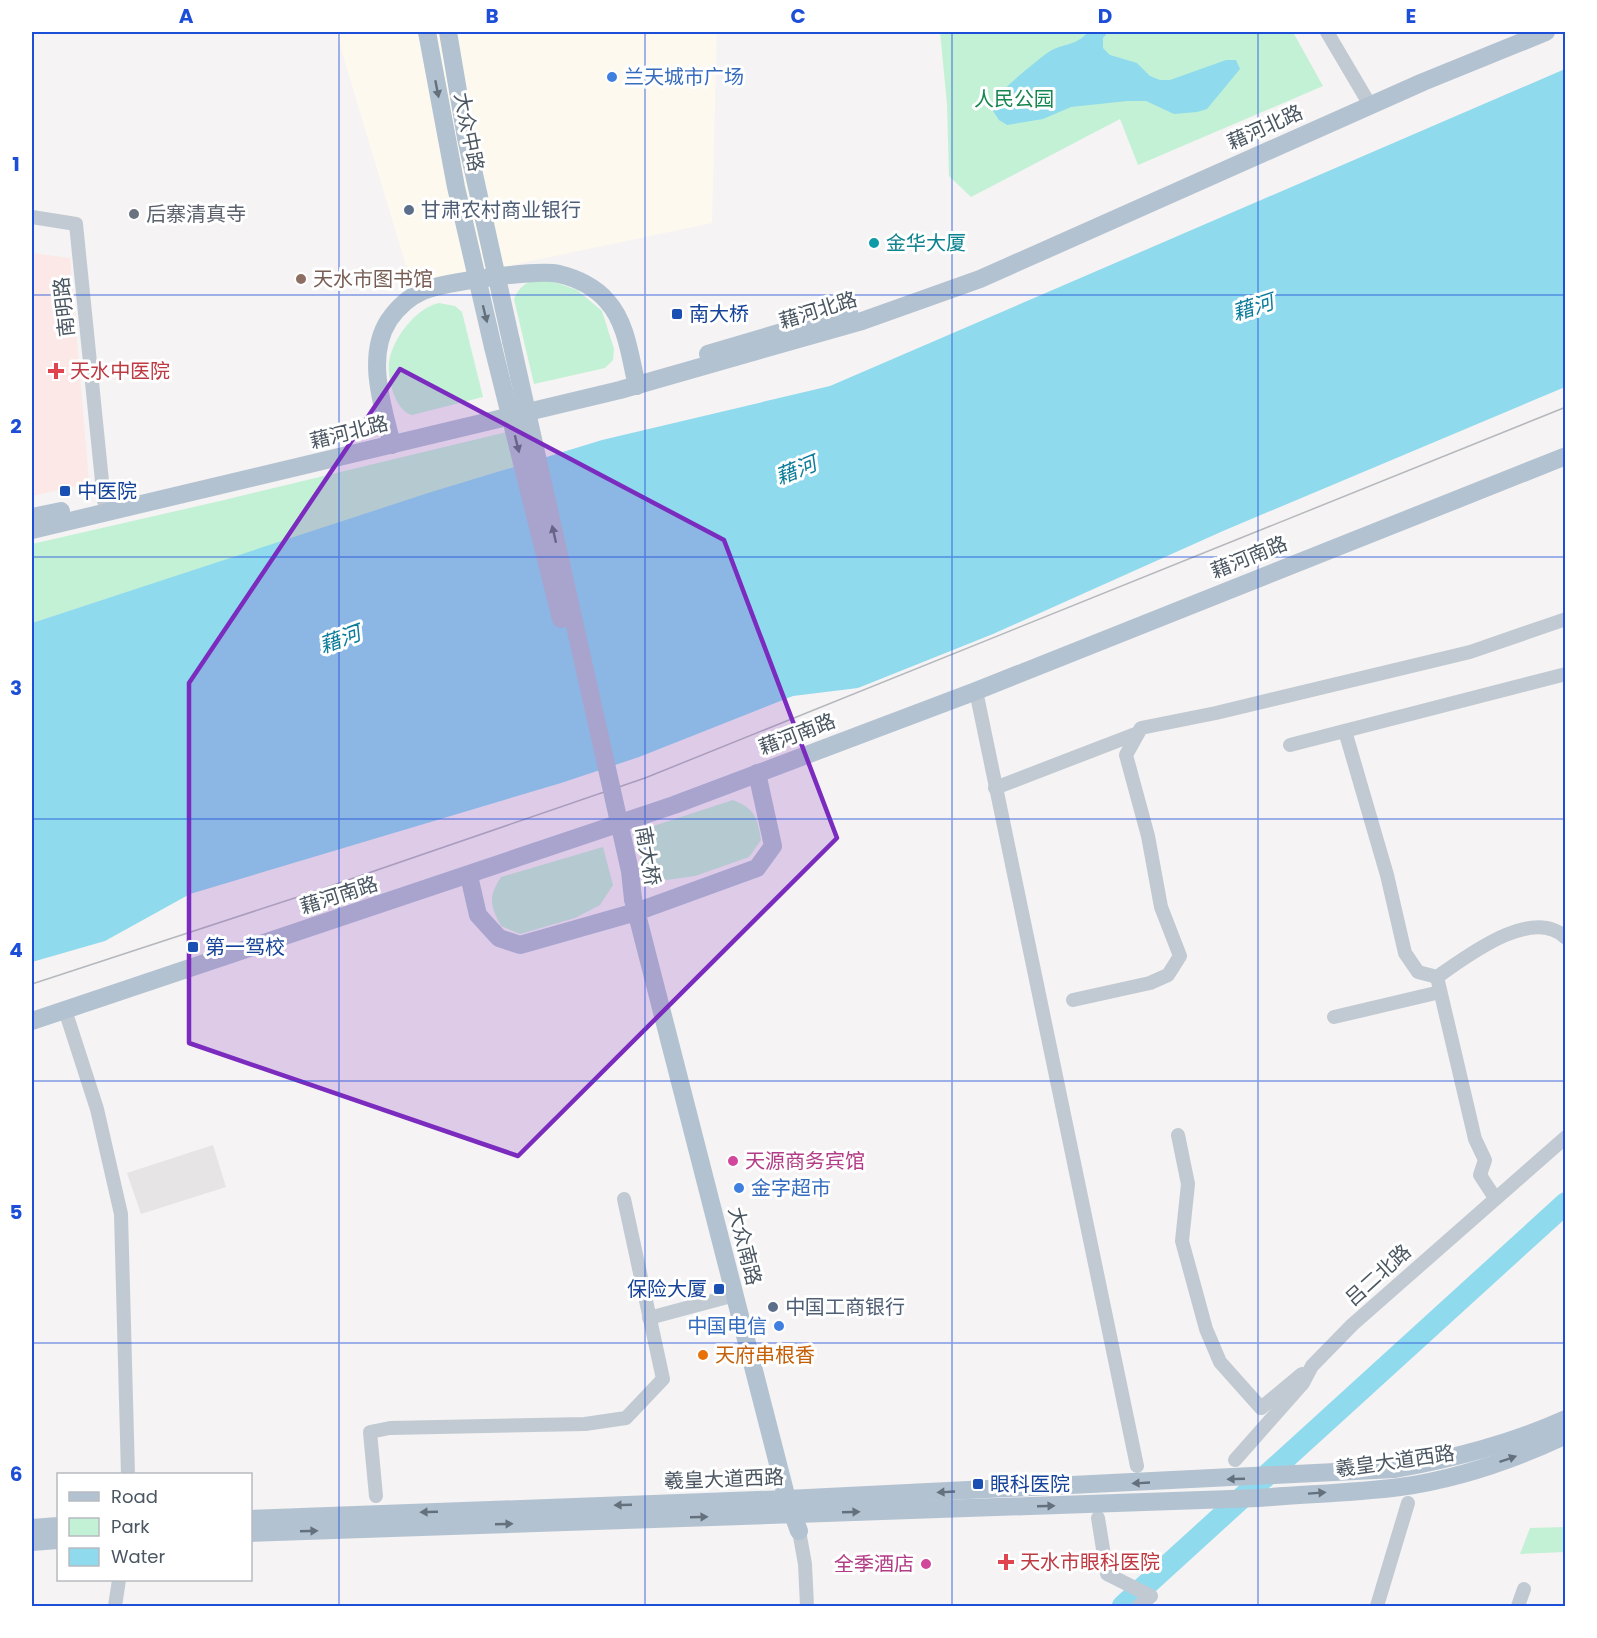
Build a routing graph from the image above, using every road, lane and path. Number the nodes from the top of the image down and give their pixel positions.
1 (426, 32) edge
2 (448, 32) edge
3 (1327, 32) edge
4 (1513, 32) edge
5 (1546, 32) edge
6 (1367, 100) junction
7 (32, 217) edge
8 (497, 279) junction
9 (477, 281) junction
10 (511, 341) joint
11 (493, 347) joint
12 (636, 380) junction
13 (391, 439) junction
14 (1566, 456) edge
15 (104, 501) junction
16 (32, 517) edge
17 (32, 530) edge
18 (1566, 619) edge
19 (1566, 674) edge
20 (976, 691) junction
21 (1345, 731) junction
22 (1138, 732) junction
23 (1290, 745) dead end
24 (758, 773) junction
25 (994, 788) junction
26 (469, 876) junction
27 (634, 906) junction
28 (1566, 938) edge
29 (1437, 977) junction
30 (1440, 992) junction
31 (1073, 1000) dead end
32 (65, 1010) junction
33 (1334, 1017) dead end
34 (32, 1021) edge
35 (1178, 1135) dead end
36 (1566, 1137) edge
37 (1495, 1198) junction
38 (624, 1199) dead end
39 (735, 1295) junction
40 (649, 1318) junction
41 (1312, 1366) junction
42 (1566, 1419) edge
43 (1566, 1435) edge
44 (1235, 1460) dead end
45 (1137, 1466) dead end
46 (128, 1473) edge
47 (376, 1496) dead end
48 (1408, 1503) dead end
49 (790, 1506) junction
50 (1098, 1518) dead end
51 (252, 1519) edge
52 (57, 1526) edge
53 (32, 1528) edge
54 (799, 1531) joint
55 (252, 1533) edge
56 (57, 1540) edge
57 (32, 1542) edge
58 (119, 1581) edge
59 (1524, 1589) dead end
60 (1144, 1599) edge
61 (115, 1606) edge
62 (807, 1606) edge
63 (1377, 1606) edge
64 (1518, 1606) edge

1 -> 9 main road, 大众中路
2 - 8 main road, 大众中路
3 - 6 street
4 - 6 main road, 藉河北路
5 - 6 main road, 藉河北路
6 - 12 main road, 藉河北路
7 - 15 street, 南明路
8 - 9 main road
8 - 10 main road, 大众中路
8 - 12 main road
9 -> 11 main road, 大众中路
9 - 13 main road
27 -> 10 main road, 南大桥, bridge
11 -> 27 main road, 南大桥, bridge
12 - 13 main road, 藉河北路
13 - 15 main road, 藉河北路
13 - 17 main road, 藉河北路
14 - 20 main road, 藉河南路
15 - 16 main road, 藉河北路
18 - 22 street
19 - 21 street
20 - 24 main road, 藉河南路
20 - 25 street
21 - 23 street
21 - 29 street
22 - 25 street
22 - 31 street
24 - 26 main road, 藉河南路
24 - 27 main road
25 - 45 street
26 - 27 main road
26 - 32 main road, 藉河南路
27 - 39 main road, 大众南路
28 - 29 street
29 - 30 street
30 - 33 street
30 - 37 street
32 - 34 main road, 藉河南路
32 - 46 street
35 - 41 street
36 - 37 street, 吕二北路
37 - 41 street, 吕二北路
38 - 40 street
39 - 40 street
39 - 49 main road, 大众南路
40 - 47 street
41 - 44 street, 吕二北路
42 -> 49 main road, 羲皇大道西路
49 -> 43 main road, 羲皇大道西路
48 - 63 street
49 -> 51 main road, 羲皇大道西路
49 - 54 main road, 大众南路
55 -> 49 main road, 羲皇大道西路
50 - 60 street
52 - 53 main road
54 - 62 street
56 - 57 main road
58 - 61 street
59 - 64 street

